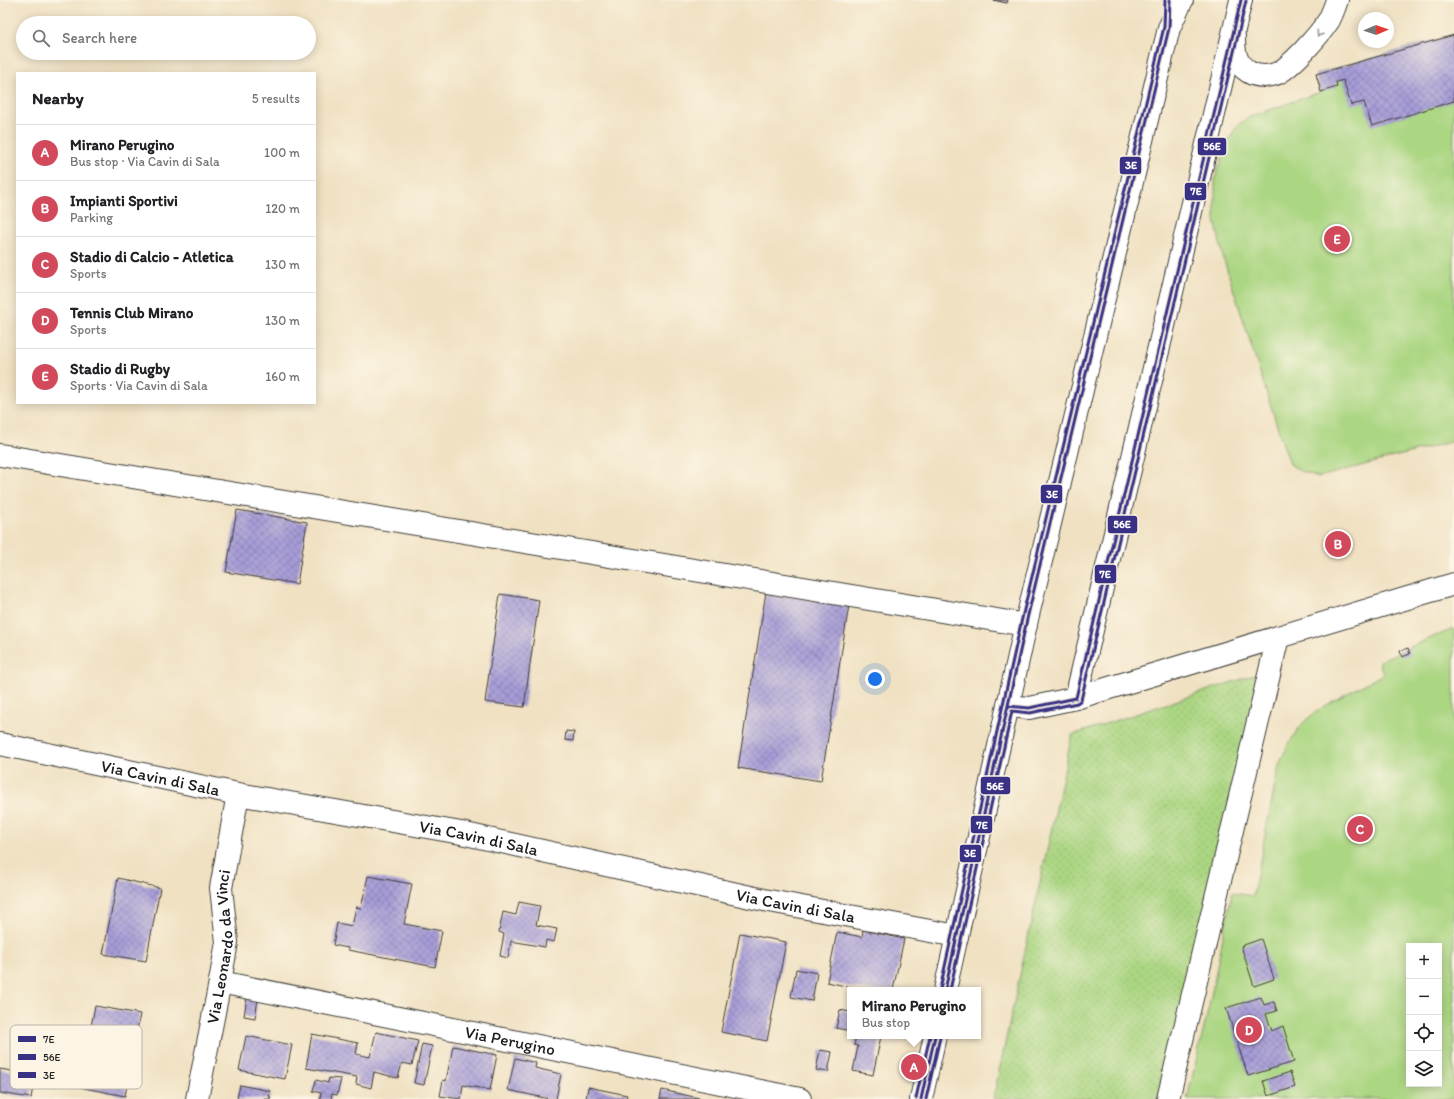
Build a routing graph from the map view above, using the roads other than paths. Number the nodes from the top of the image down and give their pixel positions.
1 (1170, 0) edge
2 (1182, 0) edge
3 (1241, 0) edge
4 (1337, 0) edge
5 (1169, 28) junction
6 (1234, 28) junction
7 (0, 455) edge
8 (1454, 584) edge
9 (1026, 625) junction
10 (1278, 637) junction
11 (1076, 698) junction
12 (1008, 706) junction
13 (0, 744) edge
14 (238, 794) junction
15 (957, 936) junction
16 (220, 982) junction
17 (946, 987) edge
18 (934, 1039) edge
19 (197, 1099) edge
20 (800, 1099) edge
21 (921, 1099) edge
22 (1168, 1099) edge

1 - 5 street
2 - 5 street
3 - 6 street
4 -> 6 street
5 - 9 street
6 - 11 street
7 - 9 street
8 - 10 street
9 - 12 street
10 - 11 street
10 - 22 street
11 - 12 street
12 - 15 street
13 - 14 street, Via Cavin di Sala
14 - 15 street, Via Cavin di Sala
14 - 16 street, Via Leonardo da Vinci
15 - 17 street
16 - 19 street, Via Leonardo da Vinci
16 - 20 street, Via Perugino
18 - 21 street

